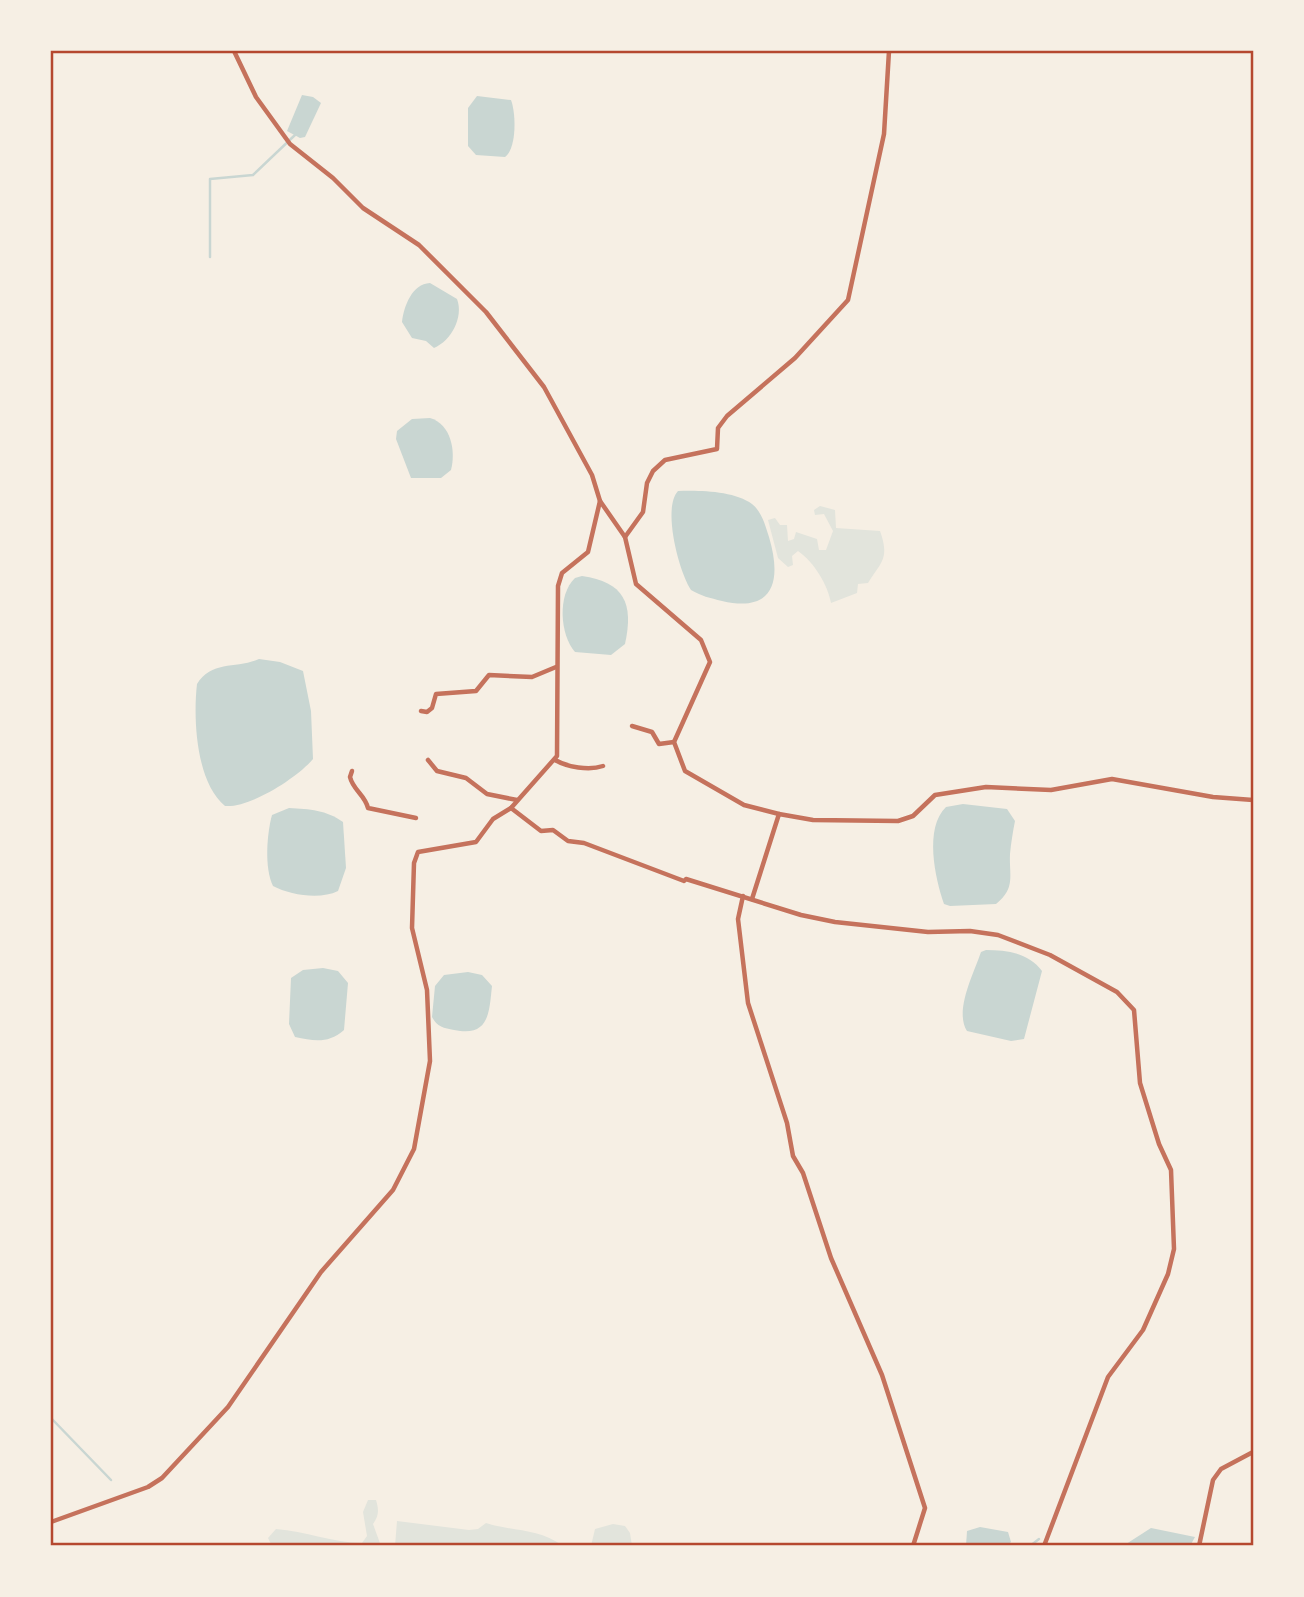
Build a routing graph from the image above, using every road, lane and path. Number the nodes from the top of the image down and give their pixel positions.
1 (234, 51) edge
2 (889, 51) edge
3 (600, 501) junction
4 (625, 537) junction
5 (556, 667) junction
6 (421, 711) dead end
7 (632, 726) dead end
8 (674, 741) junction
9 (428, 760) dead end
10 (555, 760) junction
11 (603, 766) dead end
12 (352, 771) dead end
13 (517, 800) junction
14 (1253, 800) edge
15 (511, 808) junction
16 (779, 814) junction
17 (416, 818) dead end
18 (743, 895) junction
19 (752, 899) junction
20 (1253, 1452) edge
21 (51, 1521) edge
22 (913, 1546) edge
23 (1044, 1546) edge
24 (1199, 1546) edge

1 - 3 street
2 - 4 street
3 - 4 street
3 - 5 street
4 - 8 street
5 - 6 street
5 - 10 street
7 - 8 street
8 - 16 street
9 - 13 street
10 - 11 street
10 - 13 street
12 - 17 street
13 - 15 street
14 - 16 street
15 - 18 street
15 - 21 street
16 - 19 street
18 - 19 street
18 - 22 street
19 - 23 street
20 - 24 street

